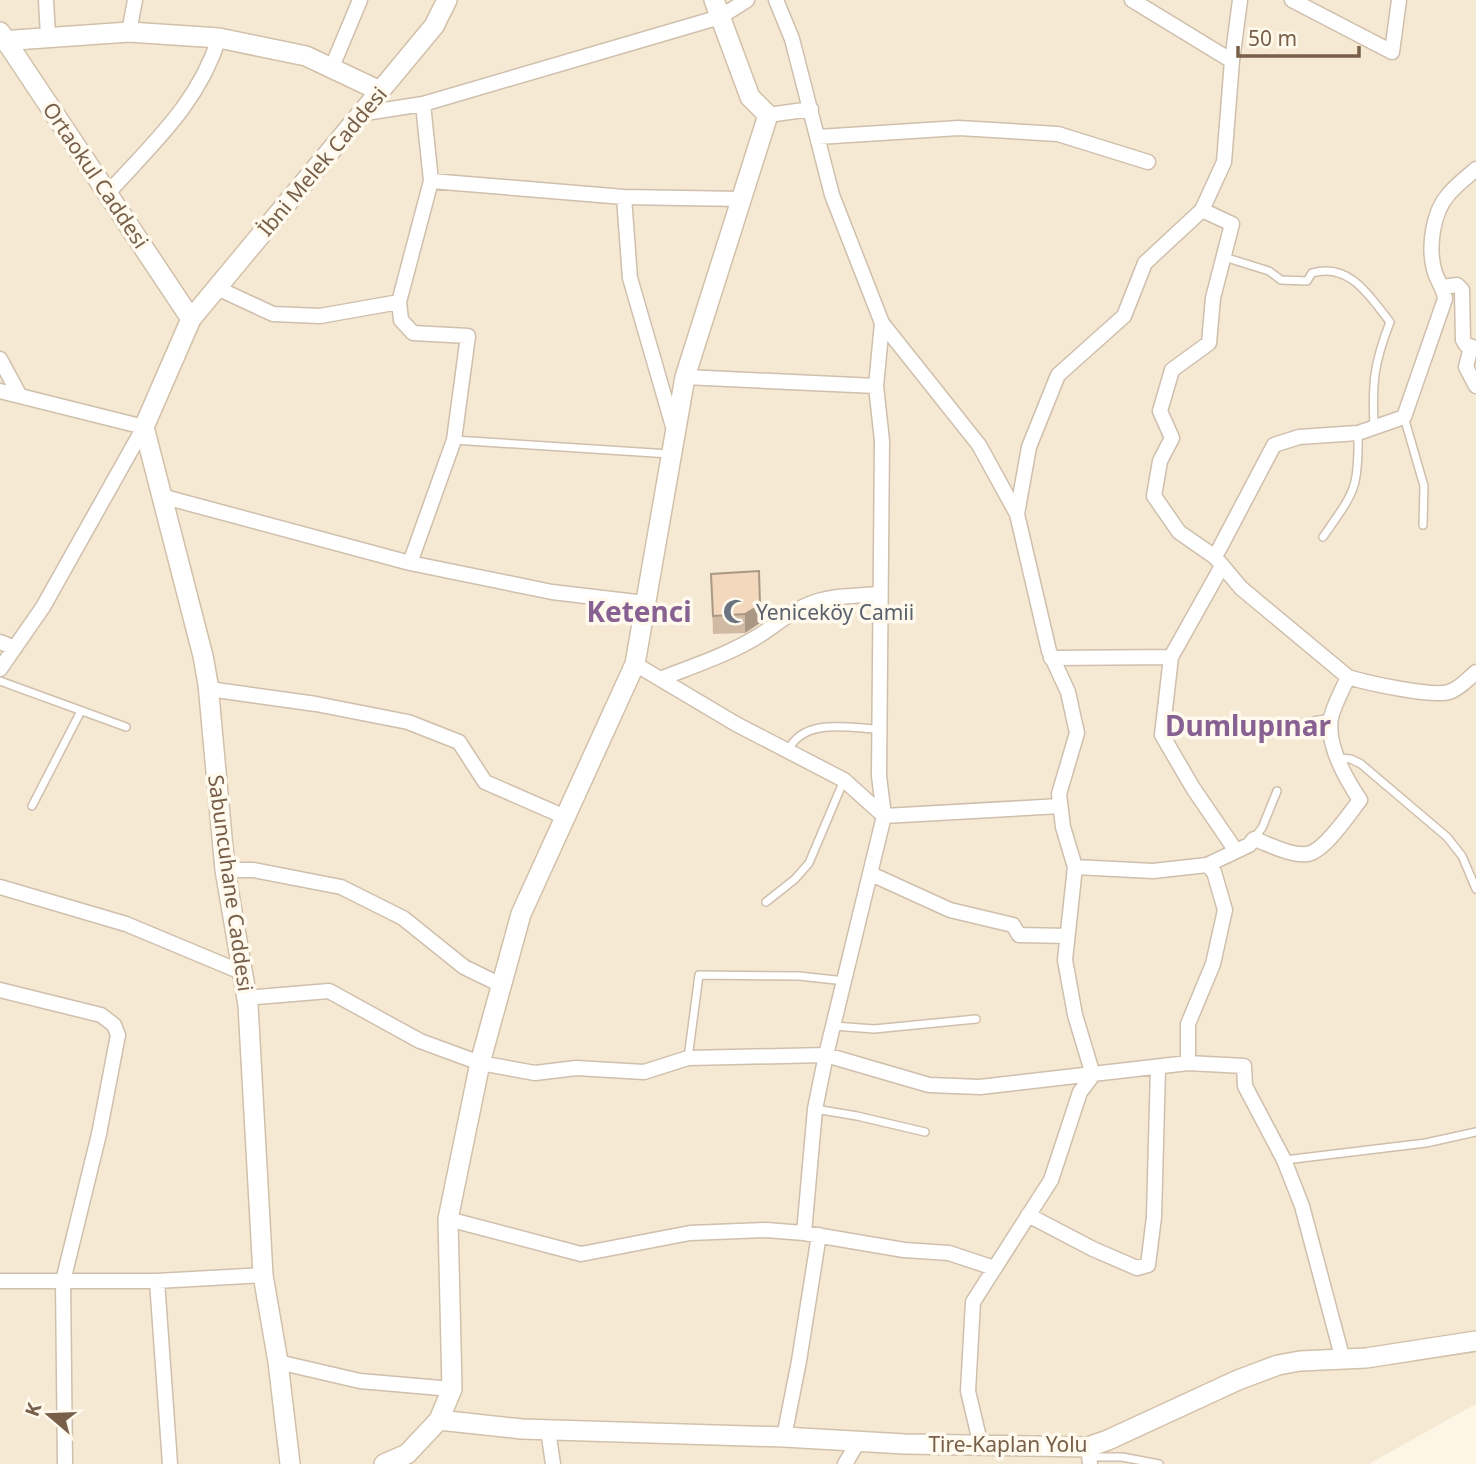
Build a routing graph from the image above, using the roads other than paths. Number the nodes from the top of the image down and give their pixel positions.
1 (46, 0) edge
2 (135, 0) edge
3 (360, 0) edge
4 (447, 0) edge
5 (747, 0) edge
6 (776, 0) edge
7 (1132, 0) edge
8 (1240, 0) edge
9 (1292, 0) edge
10 (1399, 0) edge
11 (717, 9) edge
12 (129, 32) junction
13 (48, 36) junction
14 (2, 37) edge
15 (219, 38) junction
16 (1232, 61) junction
17 (332, 66) junction
18 (380, 91) junction
19 (423, 104) junction
20 (811, 109) junction
21 (359, 114) junction
22 (768, 115) junction
23 (818, 137) junction
24 (1148, 162) dead end
25 (1476, 169) edge
26 (431, 181) junction
27 (108, 193) junction
28 (624, 197) junction
29 (742, 199) junction
30 (1202, 210) junction
31 (1224, 257) junction
32 (217, 288) junction
33 (1443, 288) junction
34 (399, 302) junction
35 (191, 319) junction
36 (882, 323) junction
37 (1473, 348) edge
38 (0, 359) edge
39 (685, 377) junction
40 (876, 386) junction
41 (1476, 386) edge
42 (0, 391) edge
43 (20, 396) junction
44 (1404, 417) junction
45 (144, 427) junction
46 (1374, 427) junction
47 (674, 432) junction
48 (1358, 433) junction
49 (454, 440) junction
50 (670, 454) junction
51 (161, 496) junction
52 (1017, 514) junction
53 (1423, 525) dead end
54 (1322, 537) dead end
55 (1219, 562) junction
56 (411, 563) junction
57 (880, 594) junction
58 (645, 603) junction
59 (0, 642) edge
60 (15, 648) junction
61 (1171, 657) junction
62 (1051, 658) junction
63 (635, 664) junction
64 (0, 669) edge
65 (1476, 672) edge
66 (1348, 677) junction
67 (660, 679) junction
68 (0, 681) edge
69 (209, 689) junction
70 (81, 710) junction
71 (1331, 718) junction
72 (127, 727) dead end
73 (878, 729) junction
74 (1264, 736) dead end
75 (788, 751) junction
76 (1338, 758) junction
77 (844, 780) junction
78 (1277, 791) dead end
79 (32, 806) dead end
80 (1060, 806) junction
81 (884, 816) junction
82 (565, 817) junction
83 (1254, 839) junction
84 (1236, 851) junction
85 (1208, 865) junction
86 (1075, 867) junction
87 (225, 870) junction
88 (871, 874) junction
89 (0, 887) edge
90 (1476, 889) edge
91 (766, 902) dead end
92 (1067, 936) junction
93 (241, 972) junction
94 (845, 981) junction
95 (501, 985) junction
96 (0, 990) edge
97 (246, 998) junction
98 (976, 1019) dead end
99 (834, 1026) junction
100 (826, 1055) junction
101 (688, 1058) junction
102 (480, 1063) junction
103 (1188, 1063) junction
104 (1158, 1067) junction
105 (1093, 1075) junction
106 (815, 1109) junction
107 (925, 1132) dead end
108 (1476, 1132) edge
109 (1284, 1160) junction
110 (1028, 1215) junction
111 (448, 1219) junction
112 (811, 1234) junction
113 (993, 1268) junction
114 (263, 1275) junction
115 (0, 1281) edge
116 (63, 1281) junction
117 (157, 1281) junction
118 (1476, 1341) edge
119 (1343, 1360) junction
120 (278, 1362) junction
121 (452, 1389) junction
122 (439, 1420) junction
123 (548, 1430) junction
124 (784, 1437) junction
125 (858, 1441) junction
126 (981, 1446) junction
127 (1089, 1456) edge
128 (65, 1464) edge
129 (170, 1464) edge
130 (290, 1464) edge
131 (384, 1464) edge
132 (553, 1464) edge
133 (845, 1464) edge
134 (1160, 1464) edge

1 - 13 street
2 - 12 street
3 - 17 street
4 - 18 street, İbni Melek Caddesi
5 - 11 street
6 - 20 street
7 - 16 street
8 - 16 street
9 - 10 street
11 - 19 street
11 - 22 street
12 - 13 street
12 - 15 street
13 - 14 street
14 - 27 street, Ortaokul Caddesi
15 - 17 street
15 - 27 street
16 - 30 street
17 - 18 street
18 - 21 street, İbni Melek Caddesi
19 - 21 street
19 - 26 street
20 - 22 street
20 - 23 street
21 - 32 street, İbni Melek Caddesi
22 - 29 street
23 - 24 street
23 - 36 street
25 - 33 street
26 - 28 street
26 - 34 street
27 - 35 street, Ortaokul Caddesi
28 - 29 street
28 - 47 street
29 - 39 street
30 - 31 street
30 - 52 street
31 - 46 lane
31 - 55 street
32 - 34 street
32 - 35 street, İbni Melek Caddesi
33 - 37 street
33 - 44 street
34 - 49 street
35 - 45 street
36 - 40 street
36 - 52 street
37 - 41 street
38 - 43 street
39 - 40 street
39 - 47 street
40 - 57 street
42 - 43 street
43 - 45 street
44 - 46 street
44 - 53 lane
45 - 51 street, Sabuncuhane Caddesi
45 - 60 street
46 - 48 street
47 - 50 street
48 - 54 lane
48 - 55 street
49 - 50 lane
49 - 56 street
50 - 58 street
51 - 56 street
51 - 69 street, Sabuncuhane Caddesi
52 - 62 street
55 - 61 street
55 - 66 street
56 - 58 street
57 - 67 street
57 - 73 street
58 - 63 street
59 - 60 street
60 - 64 street
61 - 62 street
61 - 84 street
62 - 80 street
63 - 67 street
63 - 82 street
65 - 66 street
66 - 71 street
67 - 75 street
68 - 70 lane
69 - 82 street
69 - 87 street, Sabuncuhane Caddesi
70 - 72 lane
70 - 79 lane
71 - 74 lane
71 - 76 street
73 - 75 lane
73 - 81 street
75 - 77 street
76 - 83 street
76 - 90 lane
77 - 81 street
77 - 91 lane
78 - 83 lane
80 - 81 street
80 - 86 street
81 - 88 street
82 - 95 street
83 - 84 street
84 - 85 street
85 - 86 street
85 - 103 street
86 - 92 street
87 - 93 street, Sabuncuhane Caddesi
87 - 95 street
88 - 92 street
88 - 94 street
89 - 93 street
92 - 105 street
93 - 97 street, Sabuncuhane Caddesi
94 - 99 street
94 - 101 lane
95 - 102 street
96 - 116 street
97 - 102 street
97 - 114 street, Sabuncuhane Caddesi
98 - 99 lane
99 - 100 street
100 - 101 street
100 - 105 street
100 - 106 street
101 - 102 street
102 - 111 street
103 - 104 street
103 - 109 street
104 - 105 street
104 - 110 street
105 - 110 street
106 - 107 lane
106 - 112 street
108 - 109 lane
109 - 119 street
110 - 113 street
111 - 112 street
111 - 121 street
112 - 113 street
112 - 124 street
113 - 126 street
114 - 117 street
114 - 120 street, Sabuncuhane Caddesi
115 - 116 street
116 - 117 street
116 - 128 street
117 - 129 street
118 - 119 street, Tire-Kaplan Yolu
119 - 127 street, Tire-Kaplan Yolu
120 - 121 street
120 - 130 street, Sabuncuhane Caddesi
121 - 122 street
122 - 123 street, Tire-Kaplan Yolu
122 - 131 street
123 - 124 street, Tire-Kaplan Yolu
123 - 132 street
124 - 125 street, Tire-Kaplan Yolu
125 - 126 street, Tire-Kaplan Yolu
125 - 133 street
126 - 127 street, Tire-Kaplan Yolu
127 - 134 lane

